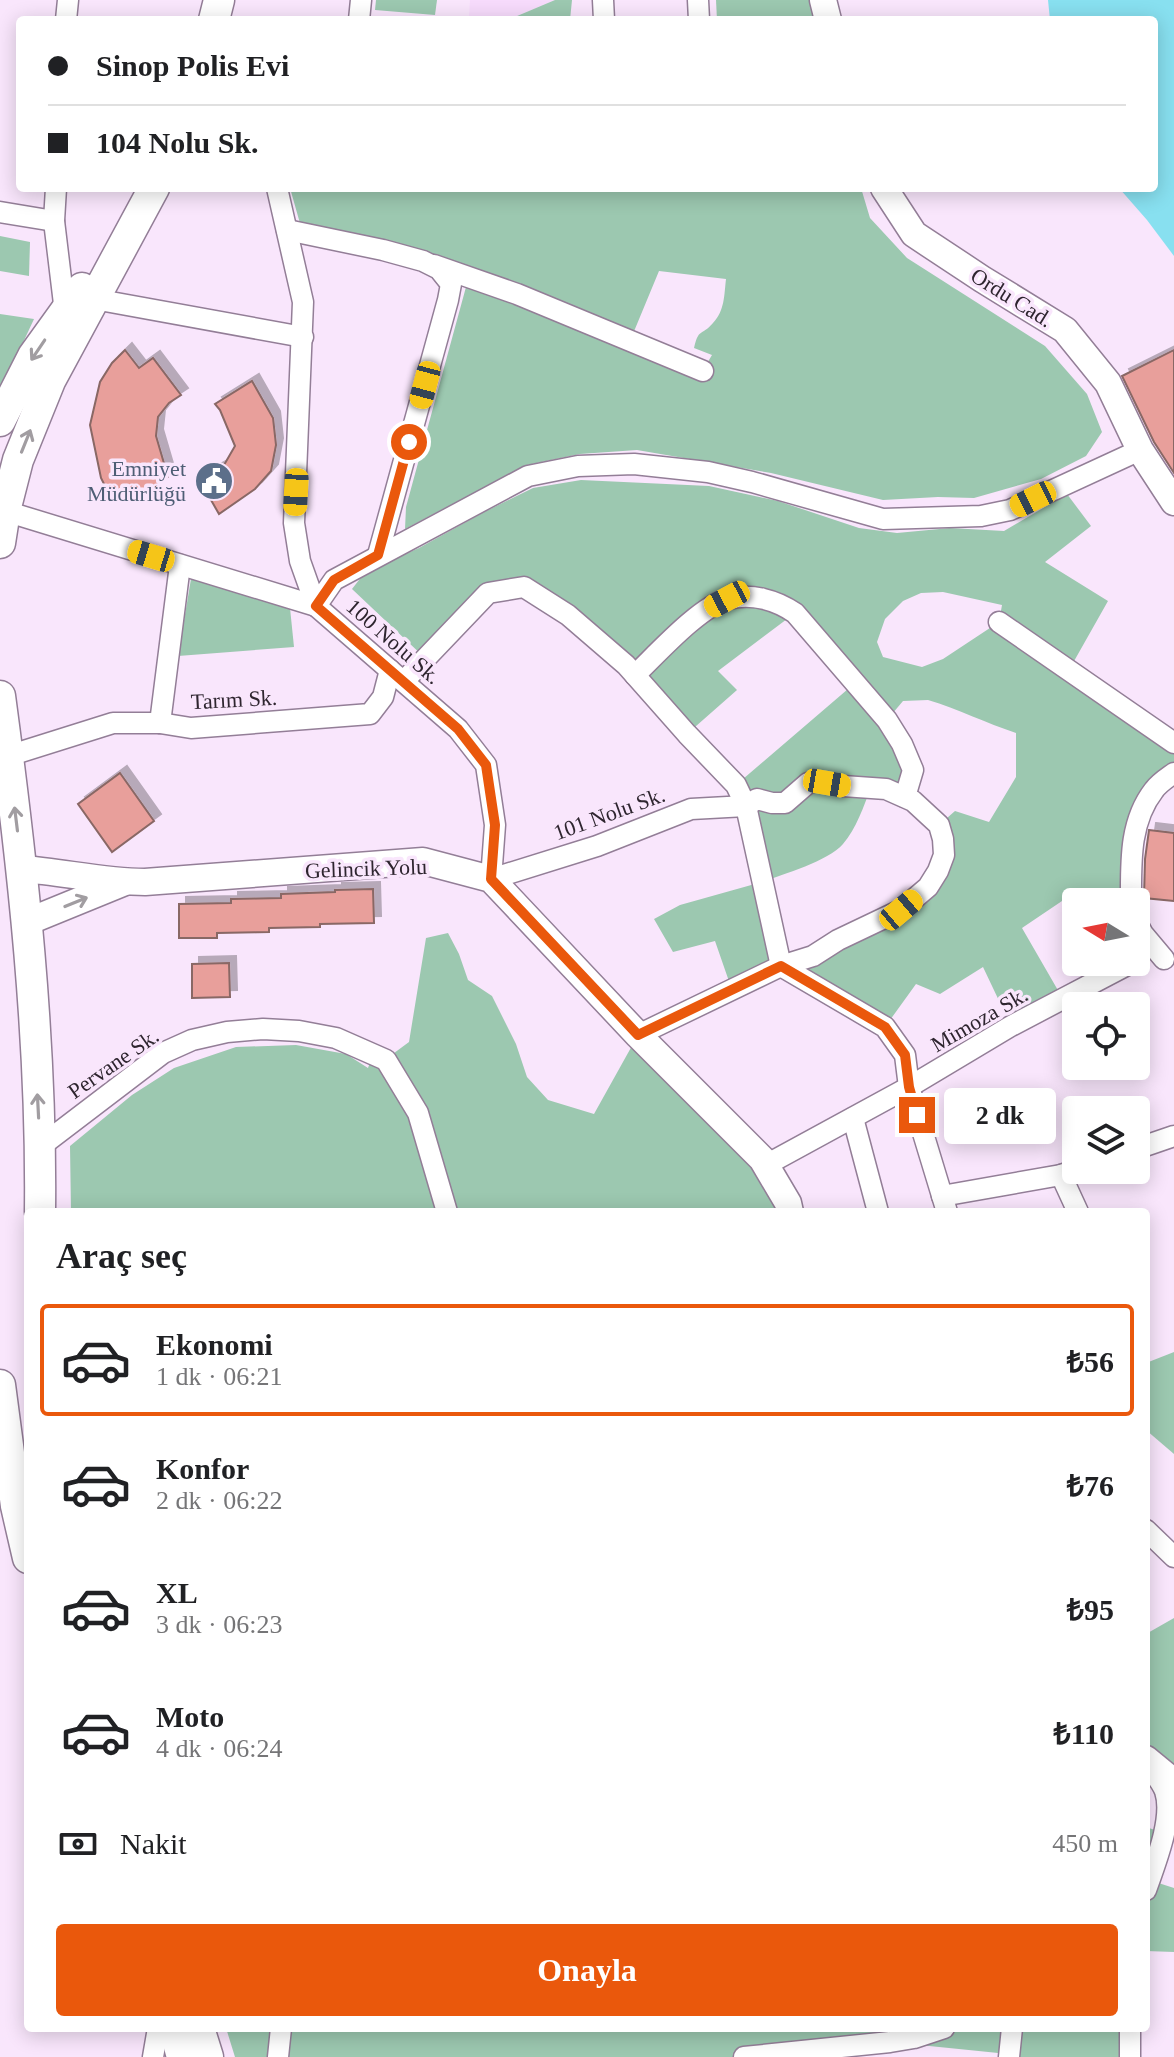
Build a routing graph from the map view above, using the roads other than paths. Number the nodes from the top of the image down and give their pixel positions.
1 (56, 192) edge
2 (152, 192) edge
3 (278, 192) edge
4 (887, 192) edge
5 (0, 212) edge
6 (54, 221) junction
7 (287, 230) junction
8 (423, 261) junction
9 (94, 299) junction
10 (65, 312) junction
11 (303, 337) junction
12 (703, 371) dead end
13 (0, 421) edge
14 (1140, 450) junction
15 (1174, 502) edge
16 (5, 511) junction
17 (0, 543) edge
18 (378, 555) junction
19 (180, 565) junction
20 (316, 606) junction
21 (999, 622) dead end
22 (397, 675) junction
23 (635, 675) junction
24 (0, 696) edge
25 (160, 723) junction
26 (1174, 743) edge
27 (8, 756) junction
28 (1174, 773) edge
29 (905, 797) junction
30 (746, 806) junction
31 (11, 862) edge
32 (491, 879) junction
33 (125, 882) junction
34 (1131, 888) edge
35 (27, 922) junction
36 (0, 936) edge
37 (1150, 941) edge
38 (1169, 959) edge
39 (781, 966) junction
40 (1106, 976) edge
41 (638, 1035) junction
42 (909, 1087) junction
43 (853, 1118) junction
44 (1174, 1136) edge
45 (1150, 1144) edge
46 (41, 1146) junction
47 (766, 1165) junction
48 (1062, 1174) edge
49 (1072, 1184) edge
50 (944, 1204) edge
51 (40, 1208) edge
52 (446, 1208) edge
53 (789, 1208) edge
54 (877, 1208) edge
55 (1077, 1208) edge
56 (0, 1385) edge
57 (1150, 1534) edge
58 (24, 1541) edge
59 (1174, 1557) edge
60 (1150, 1764) edge
61 (1150, 1767) edge
62 (1174, 1782) edge
63 (1171, 1809) edge
64 (1150, 1879) edge
65 (157, 2032) edge
66 (175, 2032) edge
67 (200, 2032) edge
68 (281, 2032) edge
69 (932, 2032) edge
70 (1012, 2032) edge
71 (1130, 2032) edge
72 (153, 2057) edge
73 (182, 2057) edge
74 (208, 2057) edge
75 (278, 2057) edge
76 (744, 2057) edge
77 (1009, 2057) edge
78 (1130, 2057) edge

1 - 6 street
2 - 9 highway
2 - 10 highway
3 - 7 street, 100 Nolu Sk.
4 - 14 main road, Ordu Cad.
5 - 6 street
6 - 10 street
7 - 8 street
7 - 11 street, 100 Nolu Sk.
8 - 12 street
8 - 18 street
9 - 11 street
16 -> 9 highway
10 -> 13 highway
11 - 20 street, 100 Nolu Sk.
14 - 15 main road, Ordu Cad.
14 - 18 street
16 - 17 highway
16 - 19 street
18 - 20 street
19 - 20 street
19 - 25 street
20 - 22 street, 100 Nolu Sk.
21 - 26 street
22 - 23 street
22 - 25 street, Tarım Sk.
22 - 32 street, 100 Nolu Sk.
23 - 29 street
23 - 30 street
24 - 27 highway
25 - 27 street, Tarım Sk.
31 -> 27 highway
28 - 34 street
29 - 30 street, 101 Nolu Sk.
29 - 39 street
30 - 32 street, 101 Nolu Sk.
30 - 39 street
31 - 33 main road
31 - 35 highway
32 - 33 main road, Gelincik Yolu
32 - 41 main road
35 -> 33 main road
35 - 36 highway
46 -> 35 highway
37 - 38 street
39 - 41 street
39 - 42 street
40 - 42 street, Mimoza Sk.
41 - 47 main road
42 - 43 street, Mimoza Sk.
42 - 50 street
43 - 47 street, Mimoza Sk.
43 - 54 street
44 - 45 street
46 - 51 highway
46 - 52 street, Pervane Sk.
47 - 53 main road
48 - 50 street
49 - 55 street
56 - 58 highway
57 - 59 street
60 - 62 main road
61 - 63 street
63 - 64 street
65 - 72 street
66 - 73 highway
67 - 74 highway
68 - 75 street
69 - 76 street
70 - 77 street
71 - 78 street

